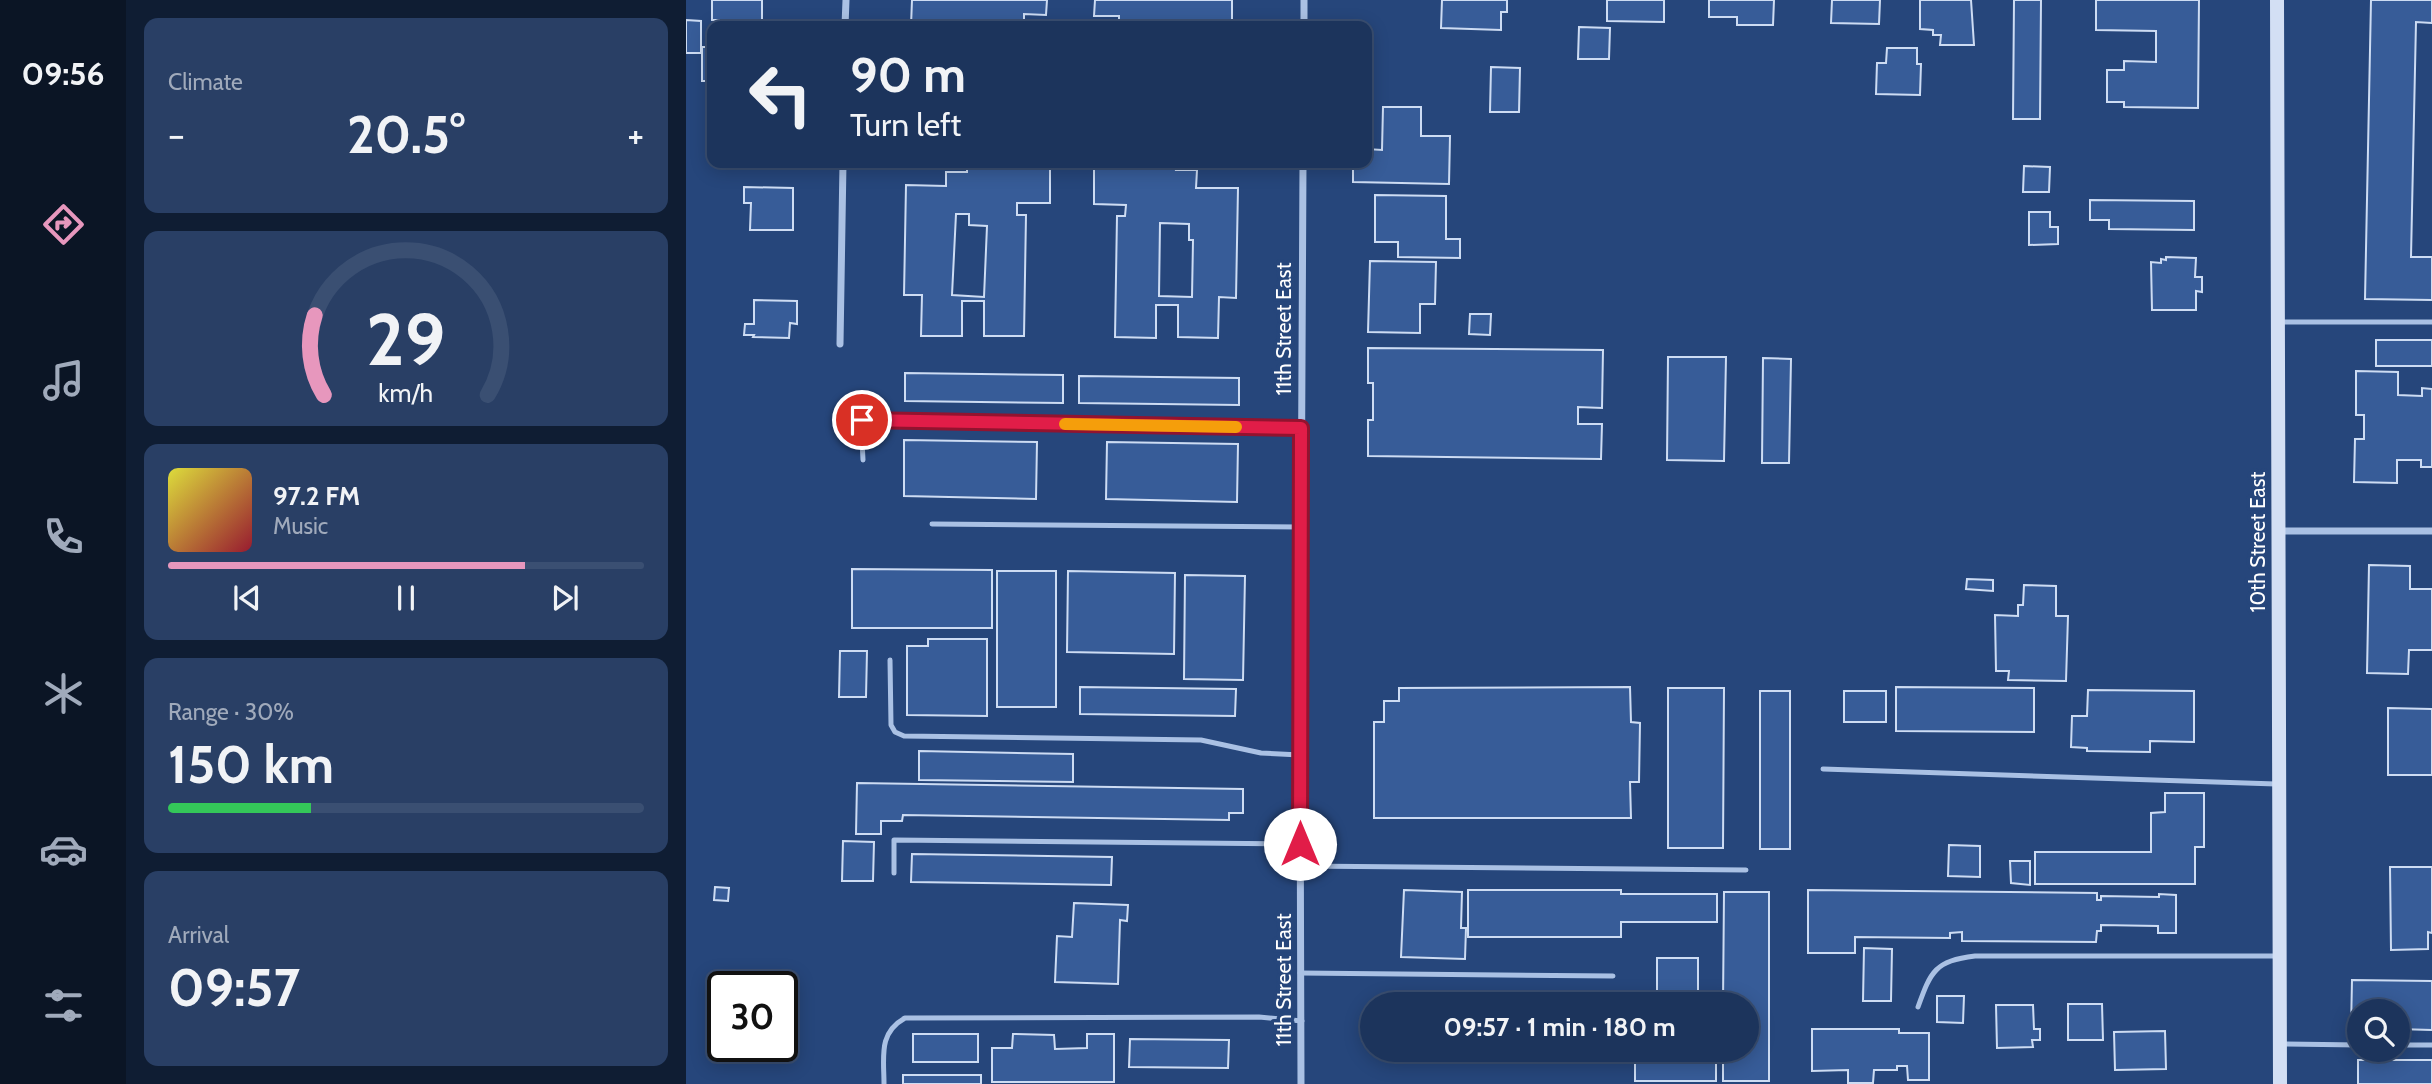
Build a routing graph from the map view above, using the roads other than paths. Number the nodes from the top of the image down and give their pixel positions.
1 (846, 0) edge
2 (1304, 0) edge
3 (2277, 0) edge
4 (845, 21) edge
5 (1304, 21) edge
6 (843, 168) edge
7 (1303, 168) edge
8 (2278, 322) junction
9 (2432, 322) edge
10 (840, 344) dead end
11 (1301, 428) junction
12 (863, 460) dead end
13 (932, 524) dead end
14 (1301, 527) junction
15 (2279, 531) junction
16 (2432, 531) edge
17 (890, 660) dead end
18 (1300, 755) junction
19 (1823, 769) dead end
20 (2280, 785) junction
21 (1300, 844) junction
22 (1301, 866) junction
23 (1746, 870) dead end
24 (894, 873) dead end
25 (2280, 956) junction
26 (1300, 973) junction
27 (1613, 976) dead end
28 (1918, 1007) dead end
29 (1302, 1021) junction
30 (2280, 1044) junction
31 (2347, 1045) edge
32 (2410, 1045) edge
33 (2432, 1045) edge
34 (884, 1084) edge
35 (1301, 1084) edge
36 (2280, 1084) edge

1 - 4 street
2 - 5 street
3 - 8 main road, 10th Street East
6 - 10 street
7 - 11 street, 11th Street East
8 - 9 lane
8 - 15 main road, 10th Street East
11 - 12 lane
11 - 14 street, 11th Street East
13 - 14 lane
14 - 18 street, 11th Street East
15 - 16 street
15 - 20 main road, 10th Street East
17 - 18 lane
18 - 21 street, 11th Street East
19 - 20 lane
20 - 25 main road, 10th Street East
21 - 22 street, 11th Street East
21 - 24 lane
22 - 23 lane
22 - 26 street, 11th Street East
25 - 28 lane
25 - 30 main road, 10th Street East
26 - 27 lane
26 - 29 street, 11th Street East
29 - 34 lane
29 - 35 street, 11th Street East
30 - 31 lane
30 - 36 main road, 10th Street East
32 - 33 lane

